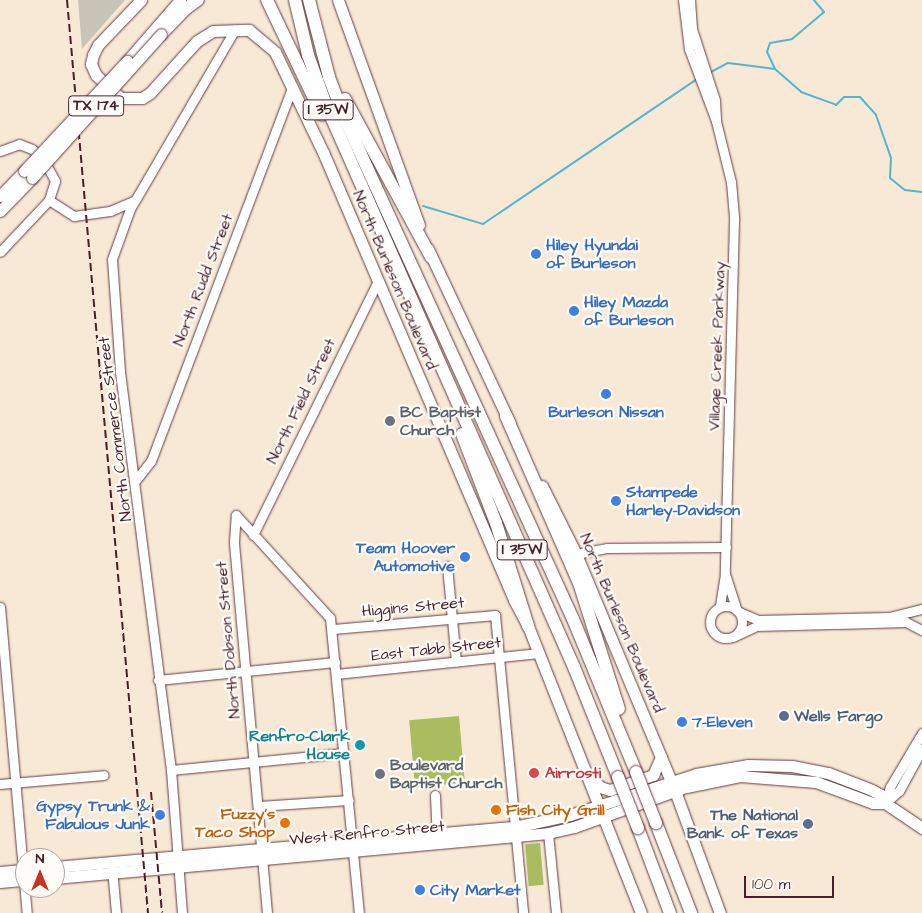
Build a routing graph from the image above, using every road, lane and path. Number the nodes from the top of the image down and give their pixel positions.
1 (141, 0) edge
2 (193, 0) edge
3 (198, 0) edge
4 (267, 0) edge
5 (295, 0) edge
6 (309, 0) edge
7 (338, 0) edge
8 (683, 0) edge
9 (690, 0) edge
10 (182, 5) edge
11 (236, 29) junction
12 (699, 68) junction
13 (292, 87) junction
14 (0, 151) edge
15 (28, 174) junction
16 (0, 196) edge
17 (49, 200) junction
18 (135, 200) junction
19 (0, 211) edge
20 (373, 216) junction
21 (0, 252) edge
22 (431, 257) junction
23 (378, 281) junction
24 (420, 324) junction
25 (506, 416) junction
26 (136, 480) junction
27 (253, 535) junction
28 (726, 547) junction
29 (576, 554) junction
30 (446, 566) dead end
31 (725, 574) junction
32 (720, 606) junction
33 (0, 607) edge
34 (922, 610) edge
35 (738, 611) junction
36 (450, 618) junction
37 (528, 626) junction
38 (333, 629) junction
39 (922, 629) edge
40 (733, 637) junction
41 (539, 653) junction
42 (500, 658) junction
43 (335, 662) junction
44 (456, 662) junction
45 (246, 671) junction
46 (336, 674) junction
47 (158, 680) junction
48 (922, 733) edge
49 (922, 749) edge
50 (344, 753) junction
51 (661, 757) junction
52 (255, 762) junction
53 (792, 766) junction
54 (171, 770) junction
55 (586, 772) junction
56 (636, 772) junction
57 (104, 775) dead end
58 (740, 776) junction
59 (14, 783) junction
60 (0, 784) edge
61 (673, 785) junction
62 (434, 795) dead end
63 (349, 800) junction
64 (885, 803) junction
65 (259, 806) junction
66 (601, 811) junction
67 (922, 828) edge
68 (515, 831) junction
69 (548, 833) junction
70 (437, 838) junction
71 (352, 846) junction
72 (21, 848) edge
73 (262, 853) junction
74 (177, 861) junction
75 (65, 867) edge
76 (112, 867) junction
77 (0, 872) edge
78 (15, 874) edge
79 (65, 876) edge
80 (15, 878) edge
81 (0, 882) edge
82 (26, 898) edge
83 (27, 913) edge
84 (116, 913) edge
85 (182, 913) edge
86 (268, 913) edge
87 (359, 913) edge
88 (523, 913) edge
89 (556, 913) edge
90 (641, 913) edge
91 (670, 913) edge
92 (691, 913) edge
93 (720, 913) edge

1 - 11 main road, North Burleson Boulevard
2 - 10 main road, TX 174
3 - 10 highway
4 - 20 highway
5 - 20 highway, I 35W
6 - 22 highway
6 - 56 highway, I 35W
7 - 22 main road, North Burleson Boulevard
8 - 12 street, Village Creek Parkway
9 - 12 street, Village Creek Parkway
10 - 15 main road, bridge
10 - 15 main road, TX 174, bridge
11 - 13 main road, North Burleson Boulevard
11 - 18 street, North Commerce Street
12 - 28 street, Village Creek Parkway
13 - 23 main road, North Burleson Boulevard
13 - 26 street, North Rudd Street
14 - 17 street
15 - 16 main road
15 - 19 main road, TX 174
17 - 18 street
17 - 21 street
18 - 26 street, North Commerce Street
20 - 24 highway, I 35W
22 - 25 main road, North Burleson Boulevard
23 - 27 street, North Field Street
23 - 37 main road, North Burleson Boulevard
24 - 37 highway
24 - 91 highway, I 35W, bridge
25 - 29 main road, North Burleson Boulevard
25 - 56 highway
26 - 47 street, North Commerce Street
27 - 38 street
27 - 45 street, North Dobson Street
28 - 29 street
28 - 31 street, Village Creek Parkway
29 - 51 main road, North Burleson Boulevard
30 - 36 street
31 - 32 street, Village Creek Parkway
31 - 35 street, Village Creek Parkway
32 - 35 street
32 - 40 street, Village Creek Parkway
33 - 59 street
34 - 35 street
34 - 39 street
35 - 40 street, Village Creek Parkway
36 - 38 street, Higgins Street
36 - 42 street, Higgins Street
36 - 44 street
37 - 41 main road, North Burleson Boulevard
38 - 43 street
39 - 40 street
41 - 42 street, East Tabb Street
41 - 55 main road, North Burleson Boulevard
42 - 44 street, East Tabb Street
42 - 68 street
43 - 45 street
43 - 46 street
44 - 46 street, East Tabb Street
45 - 47 street
45 - 52 street, North Dobson Street
46 - 50 street
47 - 54 street, North Commerce Street
48 - 64 street
49 - 64 street
50 - 52 street
50 - 63 street
51 - 55 main road
51 - 61 main road, North Burleson Boulevard
52 - 54 street
52 - 65 street, North Dobson Street
53 - 58 main road
53 - 61 main road
53 - 64 main road
54 - 74 street, North Commerce Street
55 - 66 main road, North Burleson Boulevard
56 - 92 highway, I 35W, bridge
57 - 59 street
58 - 61 main road
58 - 64 main road
59 - 60 street
59 - 72 street
61 - 66 main road
61 - 93 main road, North Burleson Boulevard
62 - 70 street
63 - 65 street
63 - 71 street
64 - 67 main road
65 - 73 street, North Dobson Street
66 - 68 main road
66 - 69 main road
66 - 90 main road, North Burleson Boulevard
68 - 69 main road
68 - 70 main road
68 - 88 street
69 - 89 street
70 - 71 main road
71 - 73 main road
71 - 87 street
73 - 74 main road
73 - 86 street, North Dobson Street
74 - 76 main road
74 - 76 main road
74 - 85 street, North Commerce Street
75 - 76 main road
76 - 79 main road
76 - 84 street
77 - 78 main road
80 - 81 main road
82 - 83 street

